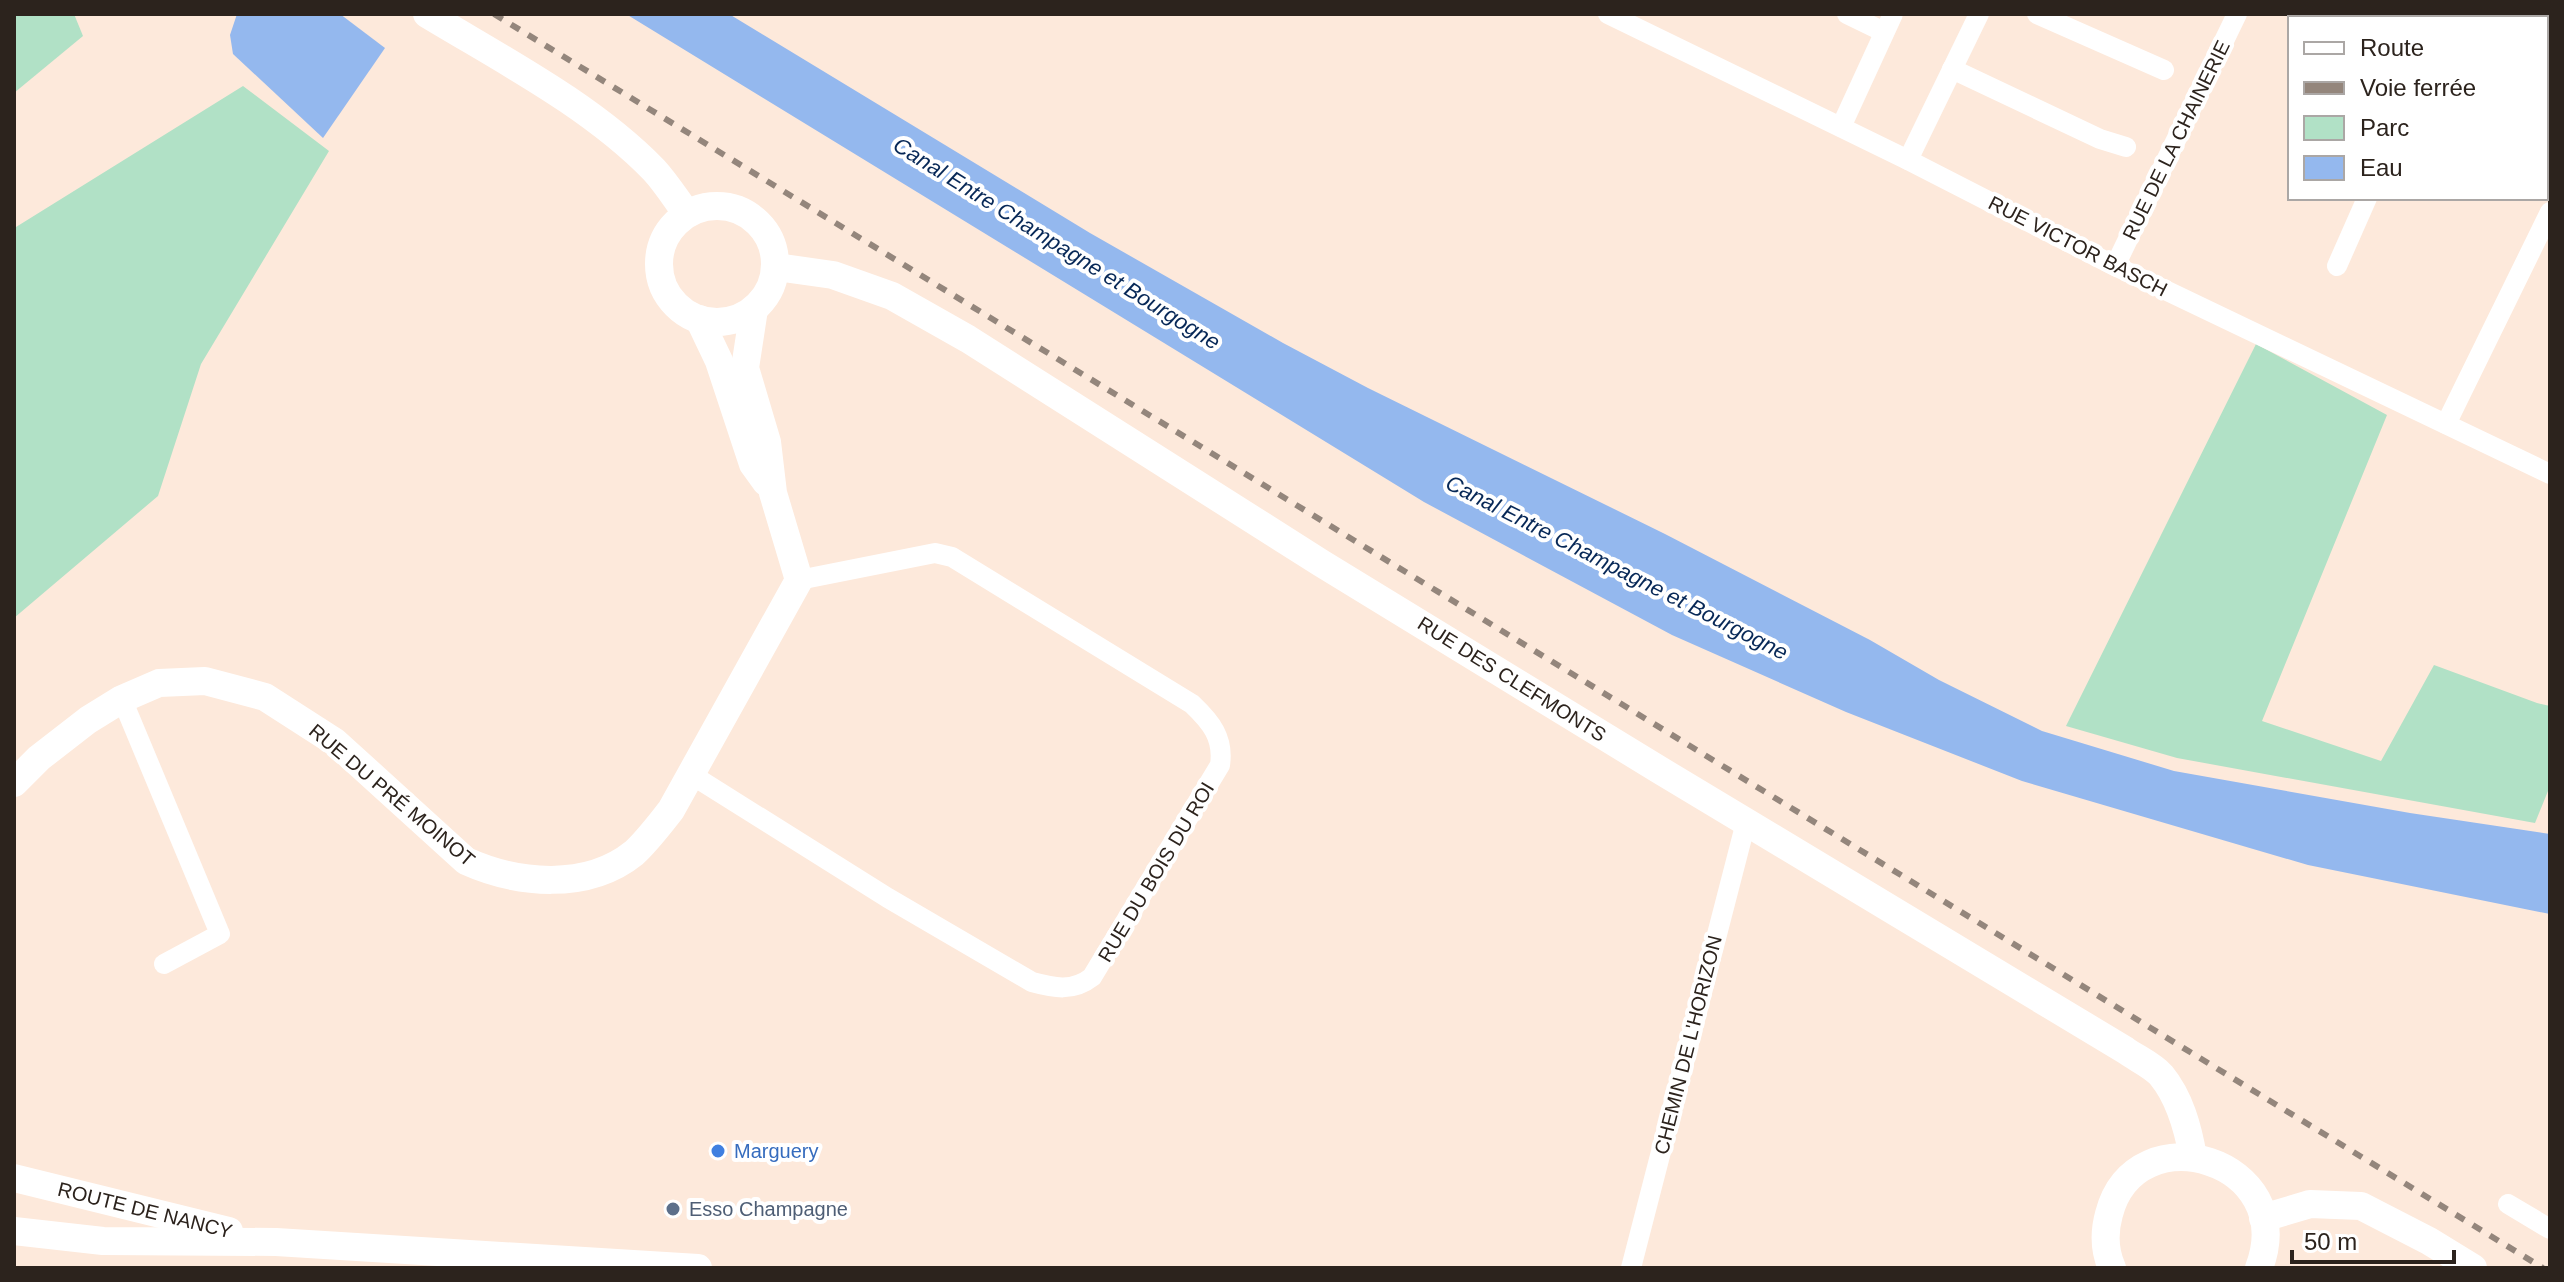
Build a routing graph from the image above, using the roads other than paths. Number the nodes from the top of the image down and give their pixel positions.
1 (427, 14) edge
2 (1608, 14) edge
3 (1847, 14) edge
4 (1979, 14) edge
5 (2037, 14) edge
6 (2237, 14) edge
7 (1889, 23) edge
8 (1952, 69) junction
9 (2164, 70) dead end
10 (1841, 127) junction
11 (2126, 147) dead end
12 (1908, 160) junction
13 (2366, 200) edge
14 (2550, 212) edge
15 (687, 214) junction
16 (2115, 266) junction
17 (2337, 266) dead end
18 (776, 267) junction
19 (754, 309) junction
20 (699, 319) junction
21 (2446, 424) junction
22 (2550, 474) edge
23 (773, 493) junction
24 (799, 580) junction
25 (122, 699) junction
26 (692, 775) junction
27 (14, 783) edge
28 (1746, 822) junction
29 (164, 964) dead end
30 (2193, 1157) junction
31 (14, 1178) edge
32 (2508, 1204) dead end
33 (2263, 1218) junction
34 (2550, 1229) edge
35 (14, 1231) edge
36 (276, 1242) junction
37 (2104, 1261) edge
38 (698, 1268) edge
39 (1631, 1268) edge
40 (2259, 1268) edge
41 (2473, 1268) edge

1 - 15 street
2 - 10 street, RUE VICTOR BASCH
3 - 7 street
4 - 8 street
5 - 9 street
6 - 16 street, RUE DE LA CHAINERIE
7 - 10 street
8 - 11 street
8 - 12 street
10 - 12 street, RUE VICTOR BASCH
12 - 16 street, RUE VICTOR BASCH
13 - 17 street
14 - 21 street
15 - 18 street
15 - 20 street
16 - 21 street, RUE VICTOR BASCH
18 - 19 street
18 - 28 street, RUE DES CLEFMONTS
19 - 20 street
19 - 23 street
20 - 23 street
21 - 22 street, RUE VICTOR BASCH
23 - 24 street
24 - 26 street, RUE DU PRÉ MOINOT
24 - 26 street, RUE DU BOIS DU ROI
25 - 26 street, RUE DU PRÉ MOINOT
25 - 27 street, RUE DU PRÉ MOINOT
25 - 29 street
28 - 30 street, RUE DES CLEFMONTS
28 - 39 street, CHEMIN DE L'HORIZON
30 - 33 street
30 - 37 street
31 - 36 street, ROUTE DE NANCY
32 - 34 street
33 - 40 street
33 - 41 street
35 - 36 street, ROUTE DE NANCY
36 - 38 street, ROUTE DE NANCY

